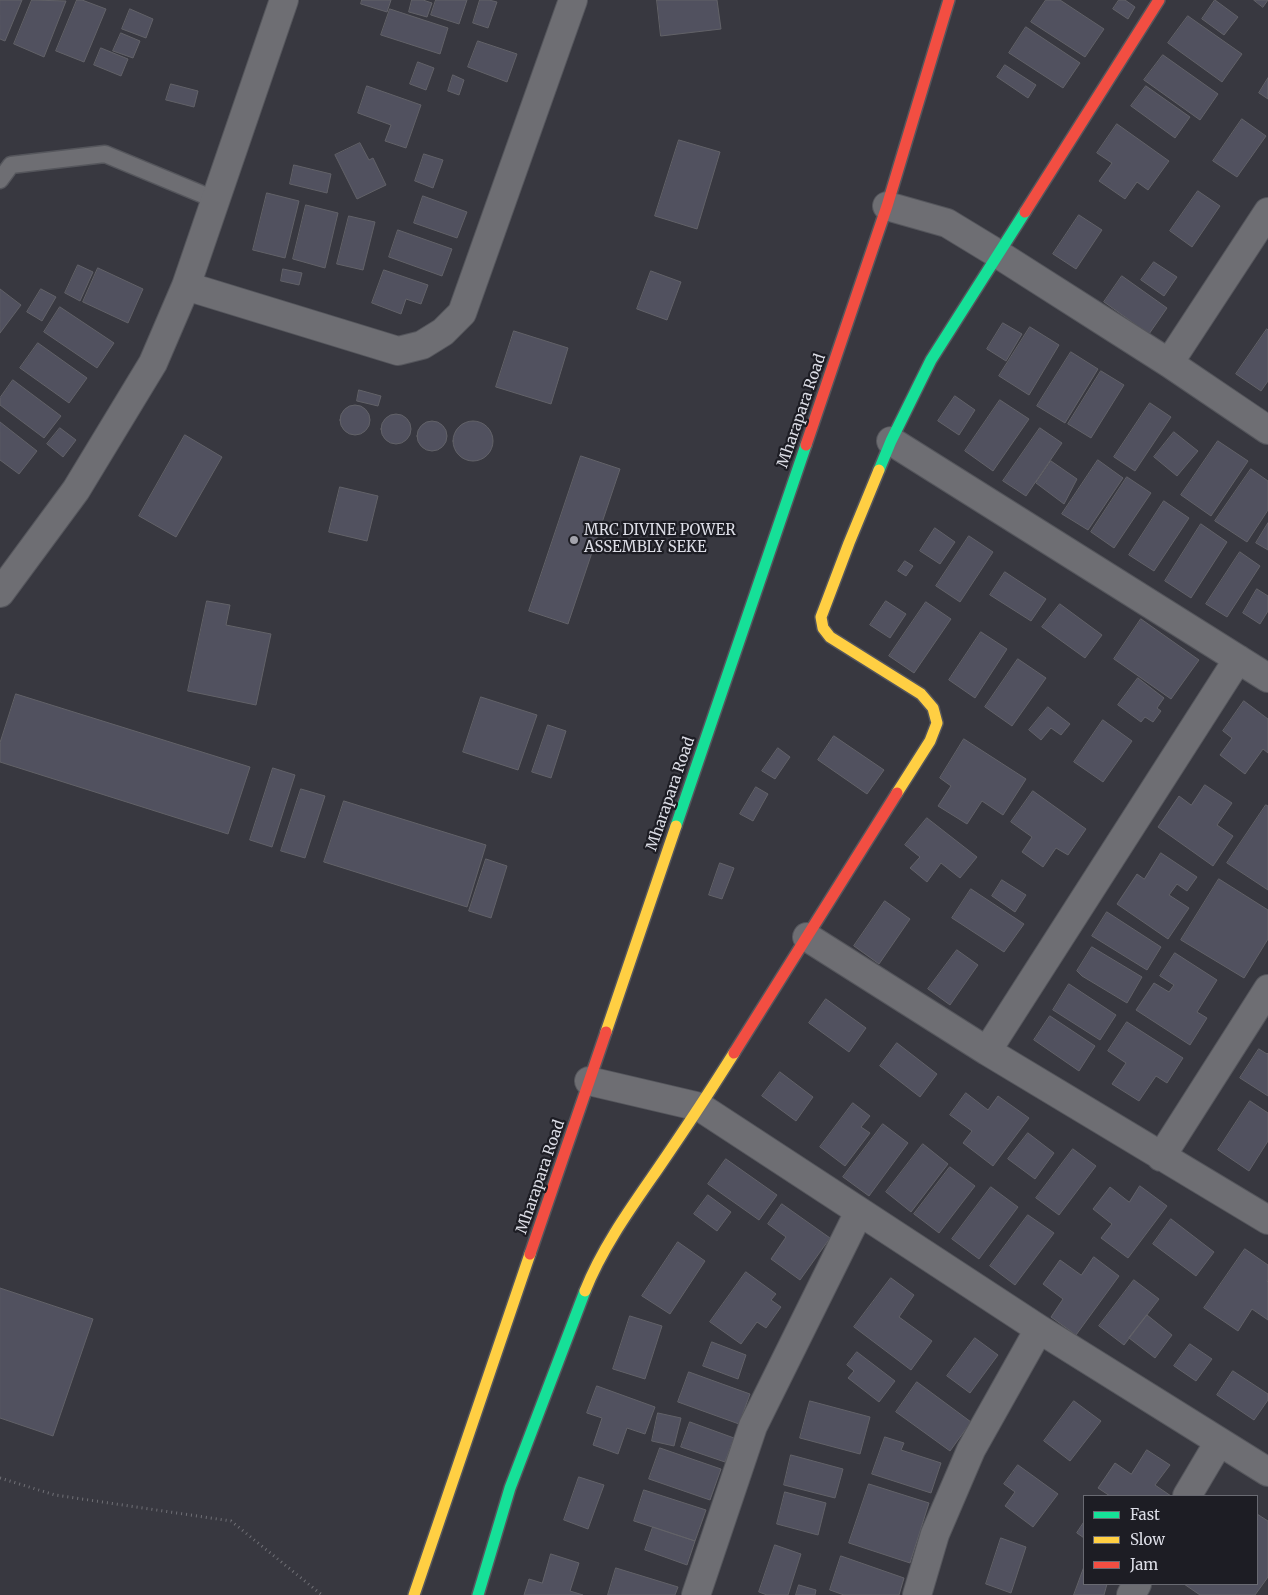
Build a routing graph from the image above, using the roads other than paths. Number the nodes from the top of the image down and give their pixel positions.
1 (284, 0) edge
2 (573, 0) edge
3 (949, 0) edge
4 (1159, 0) edge
5 (0, 180) edge
6 (216, 200) junction
7 (887, 206) junction
8 (1268, 212) edge
9 (998, 254) junction
10 (186, 286) junction
11 (1169, 363) junction
12 (1268, 430) edge
13 (892, 440) junction
14 (0, 593) edge
15 (1238, 659) junction
16 (1268, 678) edge
17 (807, 937) junction
18 (1268, 989) edge
19 (987, 1051) junction
20 (589, 1081) junction
21 (700, 1108) junction
22 (1161, 1157) junction
23 (859, 1212) junction
24 (1268, 1220) edge
25 (1039, 1328) junction
26 (1219, 1442) junction
27 (1268, 1472) edge
28 (1188, 1495) edge
29 (414, 1595) edge
30 (478, 1595) edge
31 (696, 1595) edge
32 (917, 1595) edge

1 - 6 street
2 - 10 street
3 - 7 street, Mharapara Road
4 - 9 street
5 - 6 lane
6 - 10 street
7 - 9 street
7 - 20 street, Mharapara Road
8 - 11 street
9 - 11 street
9 - 13 street
10 - 14 street
11 - 12 street
13 - 15 street
13 - 17 street
15 - 16 street
15 - 19 street
17 - 19 street
17 - 21 street
18 - 22 street
19 - 22 street
20 - 21 street
20 - 29 street, Mharapara Road
21 - 23 street
21 - 30 street
22 - 24 street
23 - 25 street
23 - 31 street
25 - 26 street
25 - 32 street
26 - 27 street
26 - 28 street

